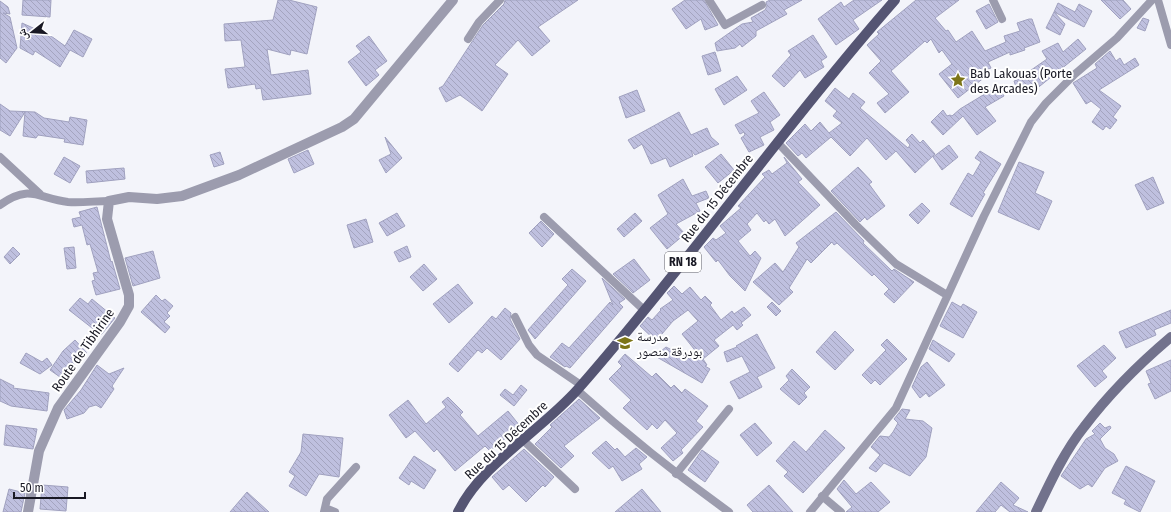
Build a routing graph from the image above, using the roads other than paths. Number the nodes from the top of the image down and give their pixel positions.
1 (453, 0) edge
2 (500, 0) edge
3 (709, 0) edge
4 (895, 0) edge
5 (993, 0) edge
6 (1152, 0) edge
7 (1158, 0) edge
8 (762, 5) dead end
9 (1002, 19) dead end
10 (468, 39) dead end
11 (1171, 45) edge
12 (777, 142) junction
13 (0, 157) edge
14 (41, 195) junction
15 (109, 201) junction
16 (0, 205) edge
17 (544, 217) dead end
18 (947, 295) junction
19 (644, 310) junction
20 (515, 317) dead end
21 (1171, 337) edge
22 (579, 387) junction
23 (729, 409) dead end
24 (524, 440) junction
25 (356, 467) dead end
26 (676, 474) junction
27 (574, 489) dead end
28 (822, 496) junction
29 (325, 510) edge
30 (28, 512) edge
31 (334, 512) edge
32 (458, 512) edge
33 (729, 512) edge
34 (810, 512) edge
35 (841, 512) edge
36 (1036, 512) edge

1 - 15 street
2 - 10 street
3 - 8 street
4 - 12 main road, Rue du 15 Décembre / RN 18
5 - 9 street
6 - 18 street
7 - 11 street
12 - 18 street
12 - 19 main road, Rue du 15 Décembre / RN 18
13 - 14 street
14 - 15 street
14 - 16 street
15 - 30 street, Route de Tibhirine
17 - 19 street
18 - 28 street
19 - 22 main road, Rue du 15 Décembre / RN 18
20 - 22 street
21 - 36 main road
22 - 24 main road, Rue du 15 Décembre / RN 18
22 - 26 street
23 - 26 street
24 - 27 street
24 - 32 main road, Rue du 15 Décembre / RN 18
25 - 29 street
26 - 33 street
28 - 34 street
28 - 35 street
29 - 31 street

